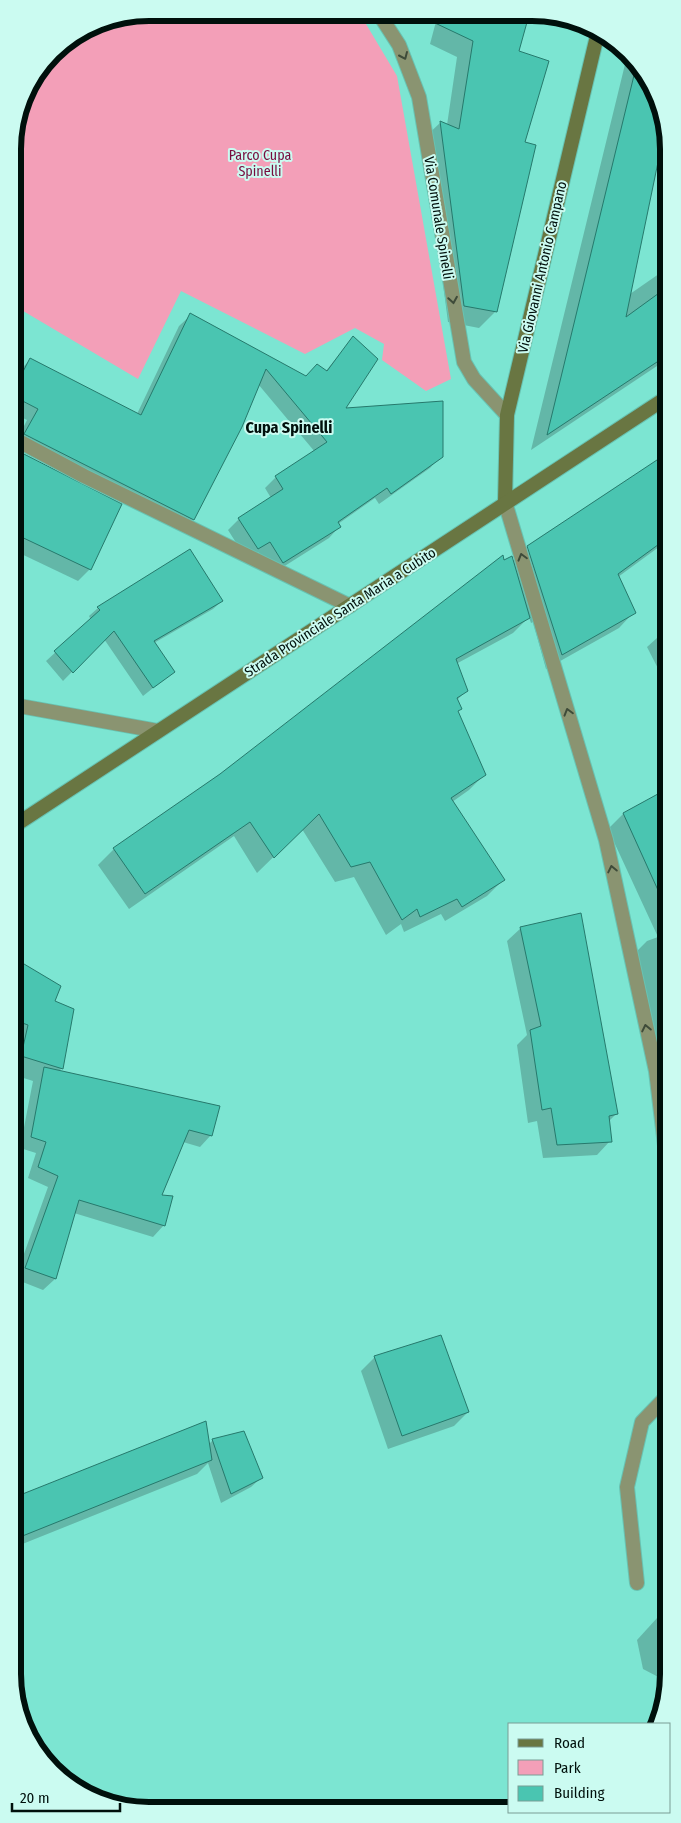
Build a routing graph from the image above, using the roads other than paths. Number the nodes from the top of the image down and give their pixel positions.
1 (384, 21) edge
2 (596, 38) edge
3 (660, 402) edge
4 (507, 415) junction
5 (22, 443) edge
6 (505, 502) junction
7 (350, 606) junction
8 (22, 706) edge
9 (158, 731) junction
10 (22, 821) edge
11 (659, 1099) edge
12 (659, 1404) edge
13 (637, 1583) dead end

1 -> 4 street, Via Comunale Spinelli
2 - 4 main road, Via Giovanni Antonio Campano
3 - 6 main road, Strada Provinciale Santa Maria a Cubito
4 - 6 main road, Via Giovanni Antonio Campano
5 - 7 street
6 - 7 main road, Strada Provinciale Santa Maria a Cubito
11 -> 6 street
7 - 9 main road, Strada Provinciale Santa Maria a Cubito
8 - 9 street
9 - 10 main road, Strada Provinciale Santa Maria a Cubito
12 - 13 street

